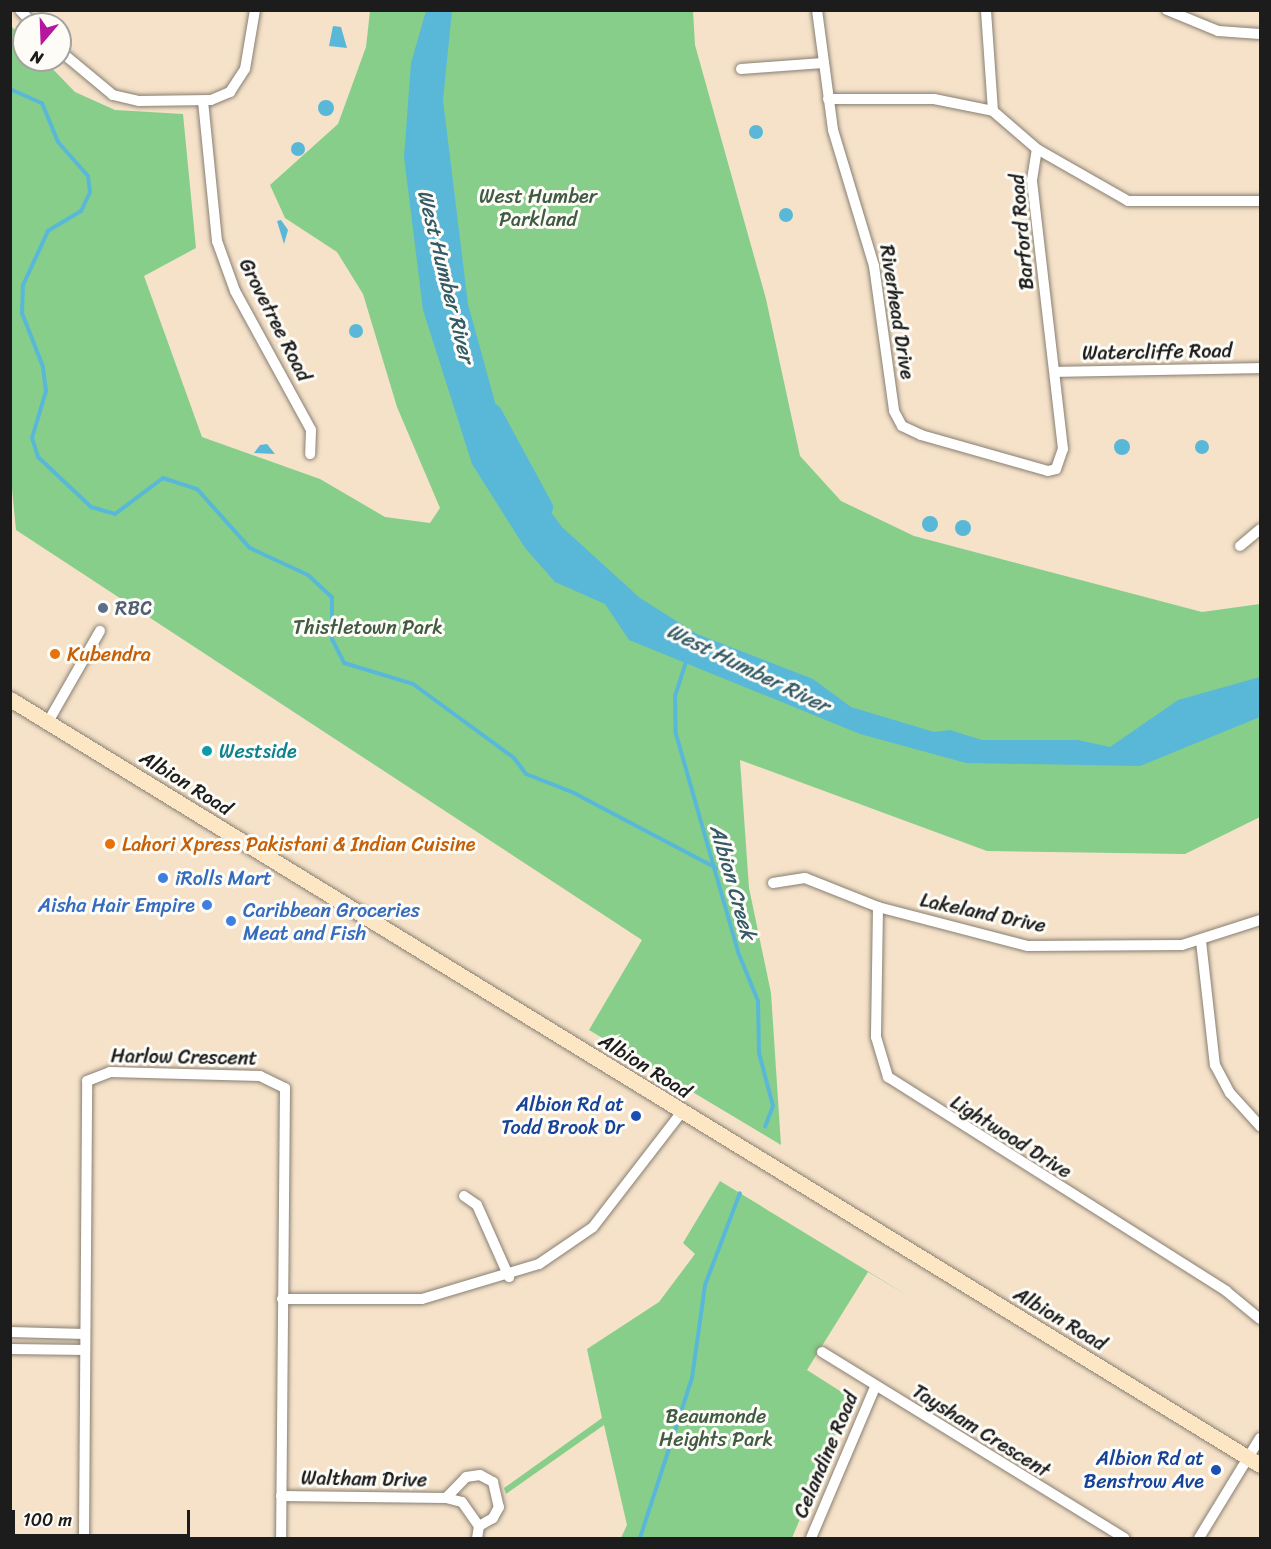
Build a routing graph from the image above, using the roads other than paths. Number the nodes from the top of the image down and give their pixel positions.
1 (255, 10) edge
2 (817, 10) edge
3 (986, 10) edge
4 (1167, 10) edge
5 (1260, 34) edge
6 (72, 61) edge
7 (823, 63) junction
8 (741, 69) dead end
9 (828, 99) junction
10 (203, 101) junction
11 (993, 111) junction
12 (1037, 149) junction
13 (1260, 201) edge
14 (1260, 368) edge
15 (1054, 372) junction
16 (310, 454) dead end
17 (1056, 469) joint
18 (1260, 529) edge
19 (1240, 546) dead end
20 (100, 631) dead end
21 (10, 699) edge
22 (48, 722) junction
23 (772, 883) dead end
24 (878, 907) junction
25 (1260, 920) edge
26 (1201, 941) junction
27 (681, 1113) junction
28 (1260, 1126) edge
29 (464, 1196) dead end
30 (509, 1277) junction
31 (282, 1299) junction
32 (1260, 1319) edge
33 (10, 1332) edge
34 (85, 1334) junction
35 (10, 1349) edge
36 (85, 1350) junction
37 (822, 1352) dead end
38 (875, 1386) junction
39 (1260, 1438) edge
40 (1255, 1462) edge
41 (281, 1496) junction
42 (446, 1498) junction
43 (479, 1526) junction
44 (84, 1539) edge
45 (281, 1539) edge
46 (477, 1539) edge
47 (811, 1539) edge
48 (1124, 1539) edge
49 (1199, 1539) edge

1 - 10 street
2 - 7 street, Riverhead Drive
3 - 11 street
4 - 5 street
6 - 10 street
7 - 8 street
7 - 9 street, Riverhead Drive
9 - 11 street
9 - 17 street, Riverhead Drive
10 - 16 street, Grovetree Road
11 - 12 street, Barford Road
12 - 13 street
12 - 15 street, Barford Road
14 - 15 street, Watercliffe Road
15 - 17 street, Barford Road
18 - 19 street
20 - 22 street
21 - 22 main road, Albion Road
22 - 27 main road, Albion Road
23 - 24 street, Lakeland Drive
24 - 26 street, Lakeland Drive
24 - 32 street, Lightwood Drive
25 - 26 street, Lakeland Drive
26 - 28 street
27 - 30 street
27 - 40 main road, Albion Road
29 - 30 street
30 - 31 street
31 - 34 street, Harlow Crescent
31 - 41 street, Harlow Crescent
33 - 34 street
34 - 36 street, Harlow Crescent
35 - 36 street
36 - 44 street, Harlow Crescent
37 - 38 street, Taysham Crescent
38 - 47 street, Celandine Road
38 - 48 street, Taysham Crescent
39 - 40 street
40 - 49 street
41 - 42 street, Waltham Drive
41 - 45 street, Harlow Crescent
42 - 43 street, Waltham Drive
42 - 43 street, Waltham Drive
43 - 46 street

